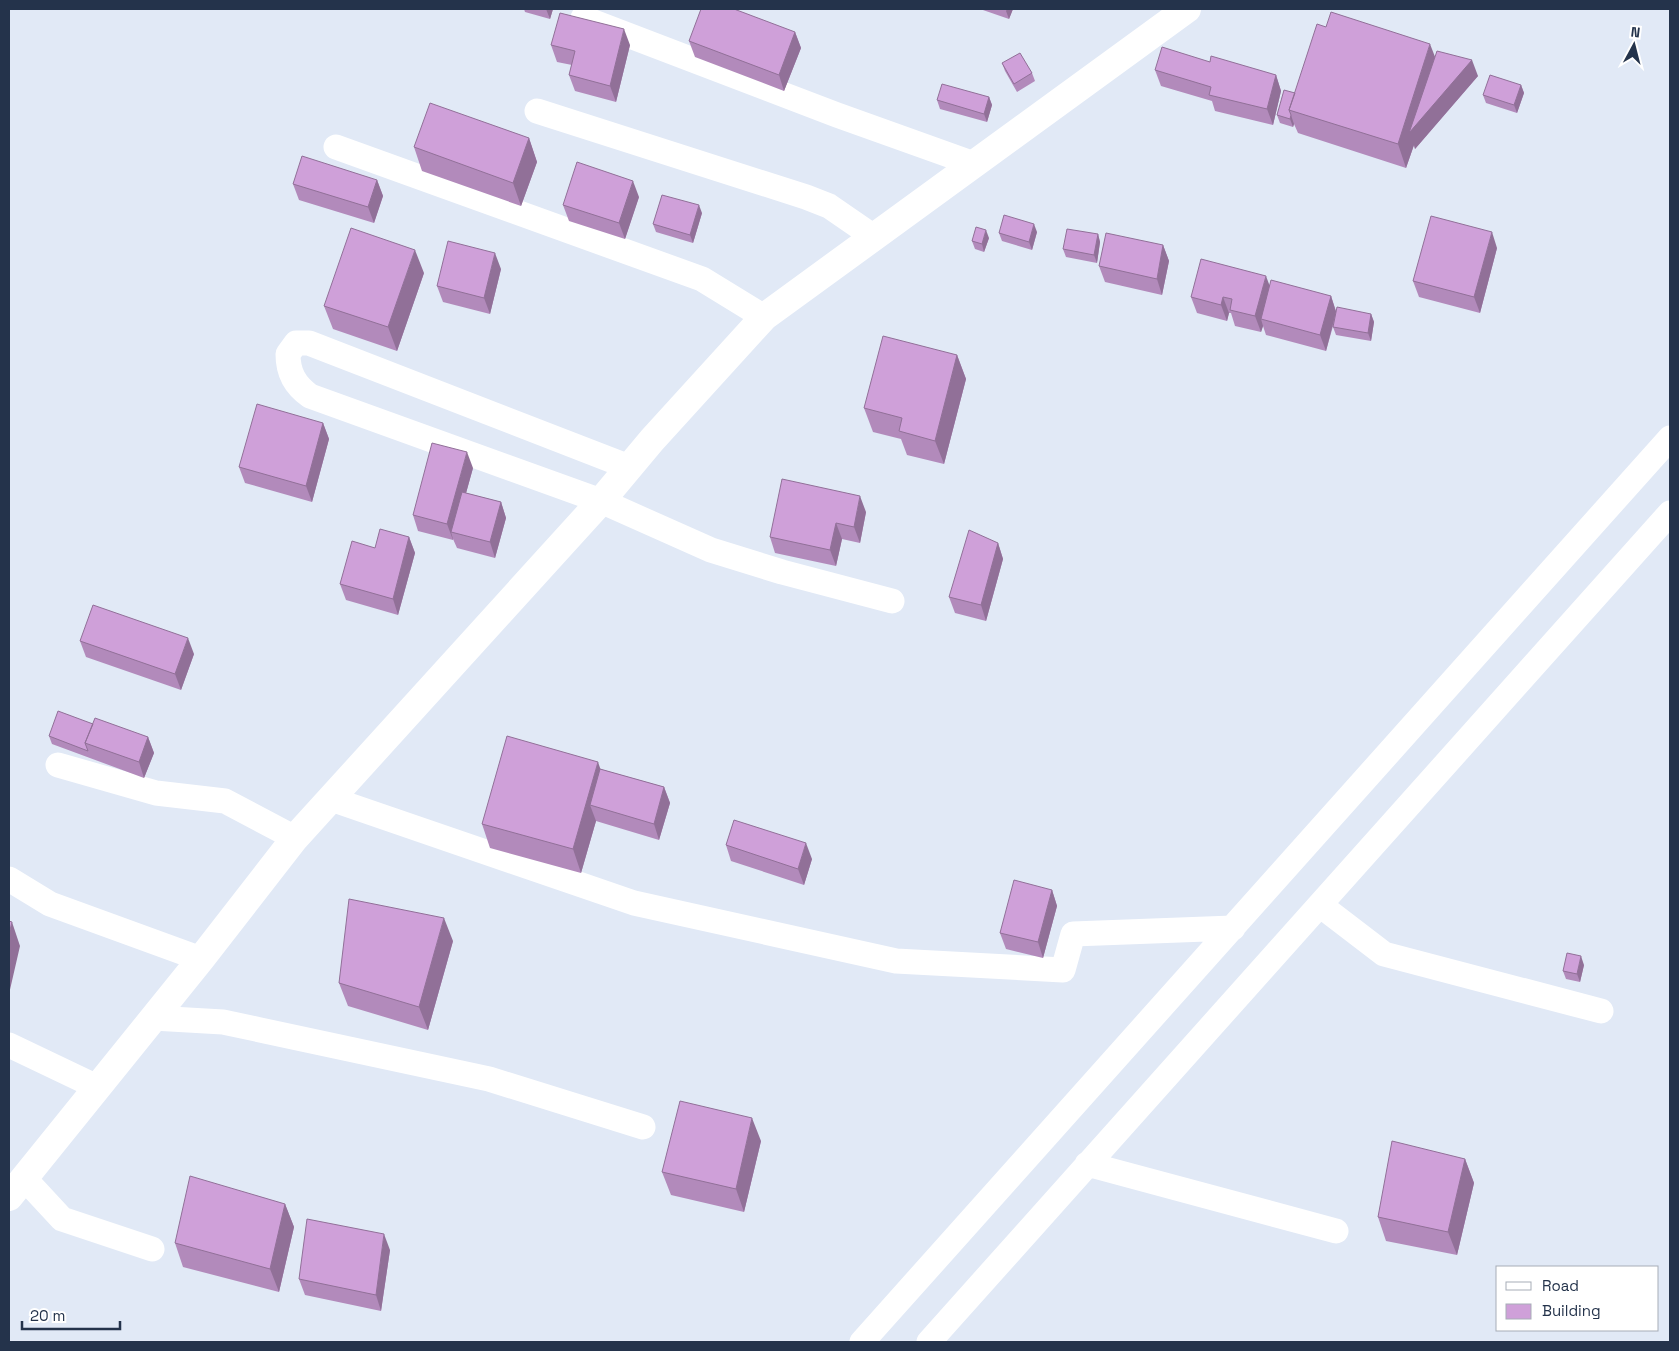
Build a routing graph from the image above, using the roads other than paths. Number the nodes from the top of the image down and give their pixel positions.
1 (1187, 9) edge
2 (583, 18) edge
3 (537, 111) dead end
4 (336, 146) dead end
5 (974, 164) junction
6 (874, 237) junction
7 (764, 317) junction
8 (1670, 438) edge
9 (629, 467) junction
10 (601, 501) junction
11 (1670, 513) edge
12 (892, 601) dead end
13 (58, 765) dead end
14 (331, 799) junction
15 (295, 838) junction
16 (9, 879) edge
17 (1320, 905) junction
18 (1232, 928) junction
19 (201, 959) junction
20 (1602, 1011) dead end
21 (153, 1018) junction
22 (9, 1045) edge
23 (97, 1087) junction
24 (643, 1127) dead end
25 (1087, 1164) junction
26 (16, 1187) edge
27 (1336, 1232) dead end
28 (152, 1249) dead end
29 (862, 1342) edge
30 (928, 1342) edge

1 - 5 main road
2 - 5 street
3 - 6 street
4 - 7 street
5 - 6 main road
6 - 7 main road
7 - 9 main road
8 - 18 street
9 - 10 main road
9 - 10 street
10 - 12 street
10 - 14 main road
11 - 17 street
13 - 15 street
14 - 15 main road
14 - 18 street
15 - 19 main road
16 - 19 street
17 - 20 street
17 - 25 street
18 - 29 street
19 - 21 main road
21 - 23 main road
21 - 24 street
22 - 23 street
23 - 26 main road
25 - 27 street
25 - 30 street
26 - 28 street

